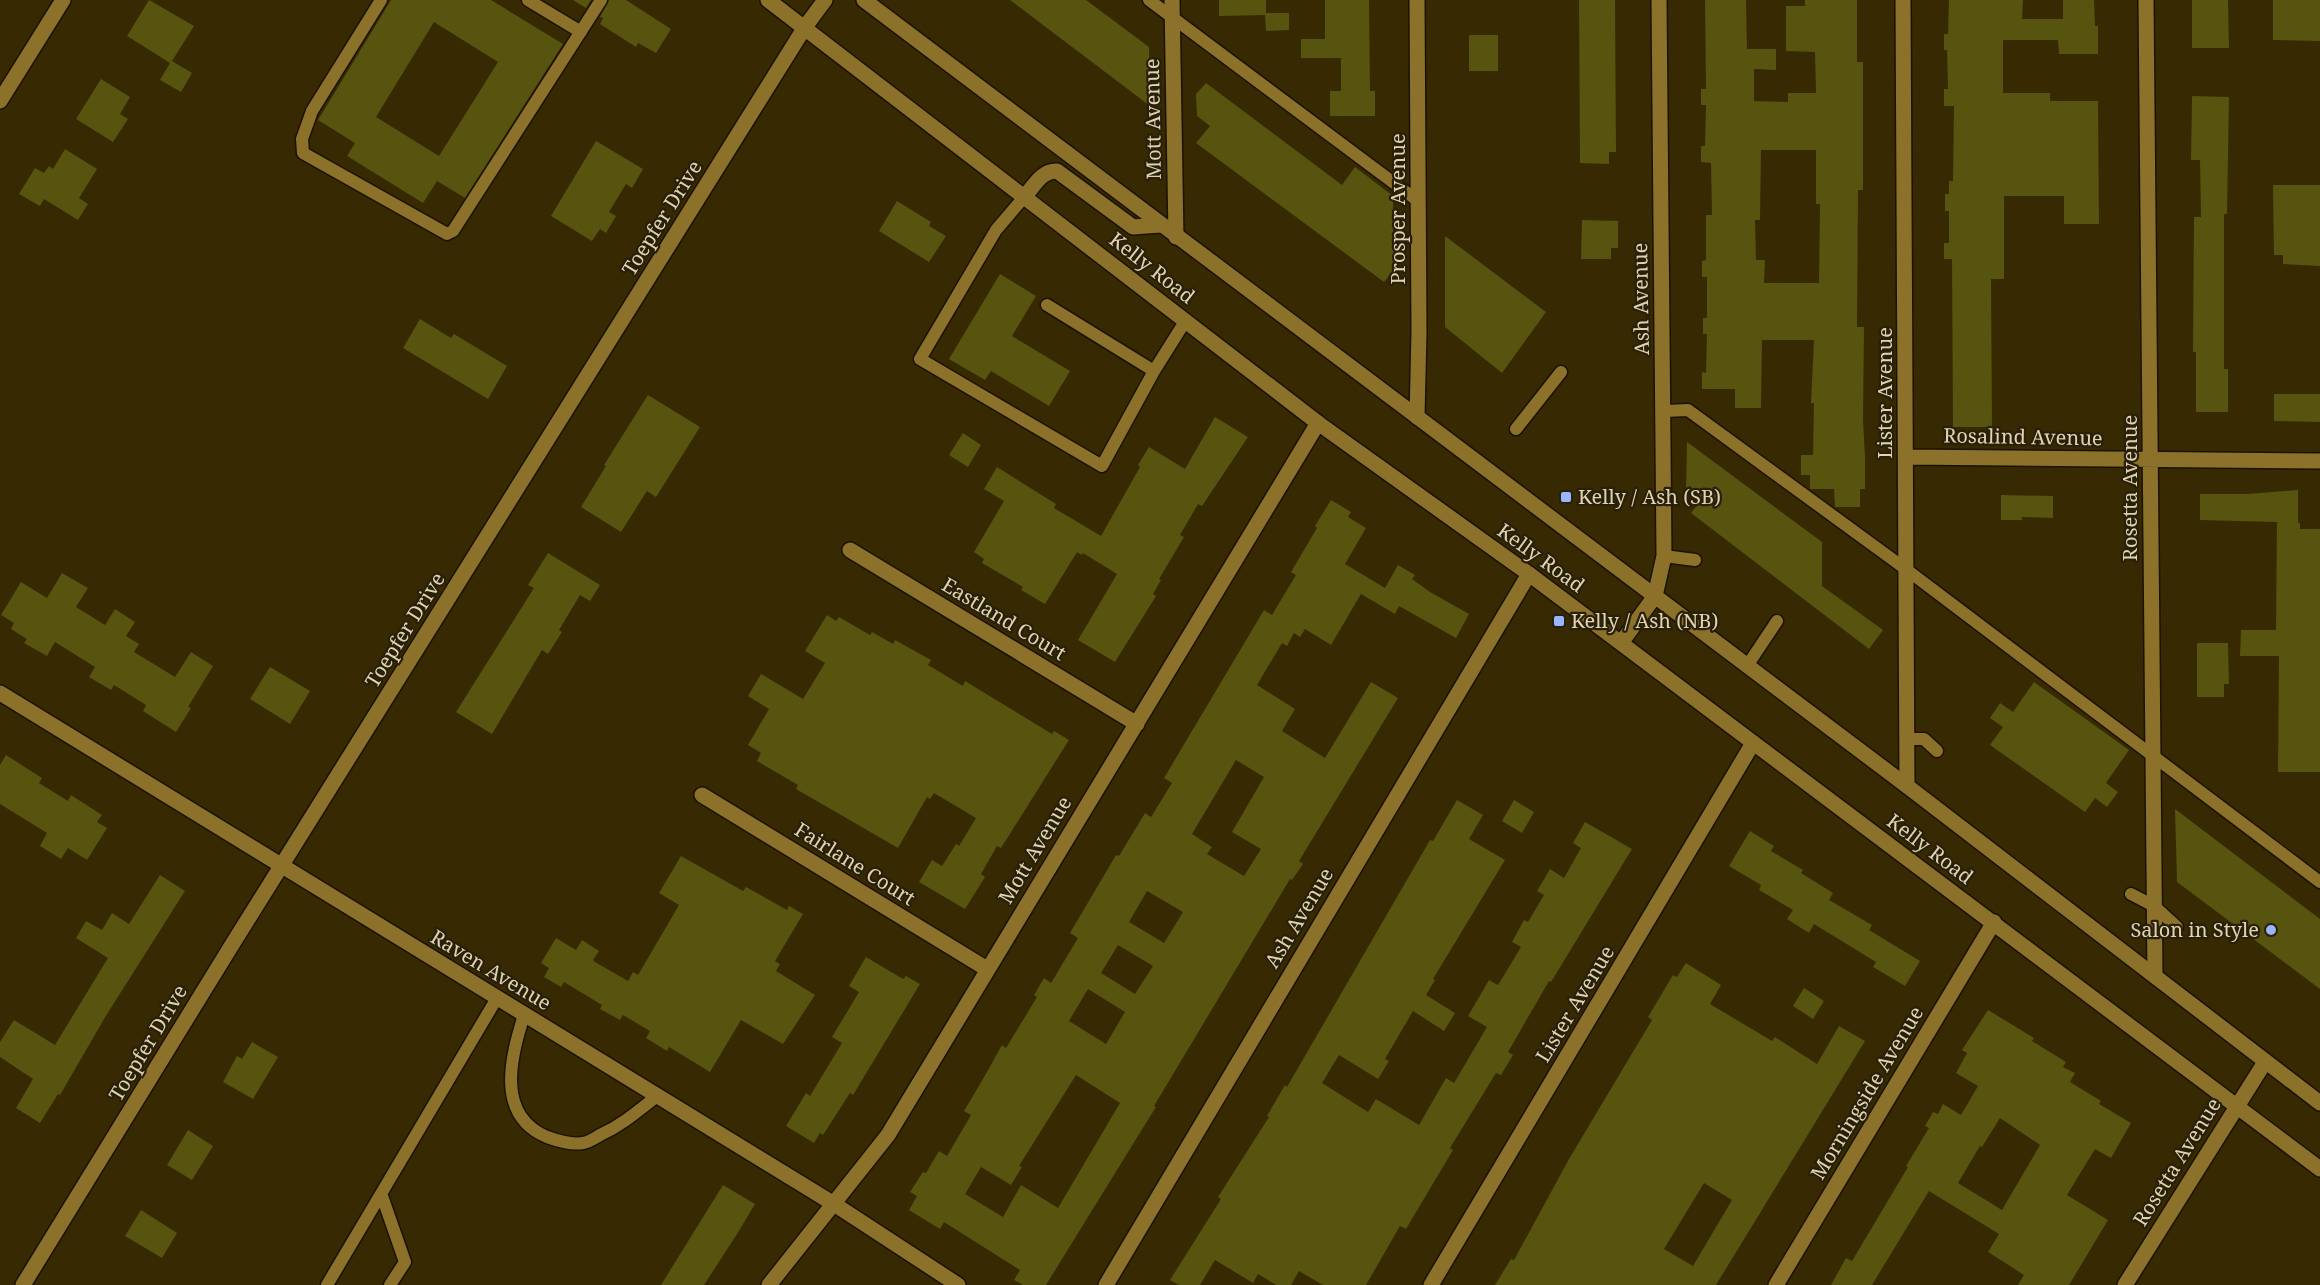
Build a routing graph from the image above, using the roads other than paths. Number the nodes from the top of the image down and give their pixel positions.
1 (63, 0) edge
2 (381, 0) edge
3 (528, 0) edge
4 (602, 0) edge
5 (768, 0) edge
6 (825, 0) edge
7 (864, 0) edge
8 (1149, 0) edge
9 (1172, 0) edge
10 (1417, 0) edge
11 (1659, 0) edge
12 (1903, 0) edge
13 (2146, 0) edge
14 (1172, 17) junction
15 (805, 27) junction
16 (581, 32) junction
17 (0, 102) edge
18 (1025, 196) junction
19 (1418, 201) junction
20 (1160, 225) junction
21 (1176, 237) junction
22 (1047, 305) dead end
23 (1186, 320) junction
24 (1154, 371) junction
25 (1561, 372) dead end
26 (1664, 411) junction
27 (1418, 417) junction
28 (1318, 423) junction
29 (1516, 429) dead end
30 (1906, 457) junction
31 (2151, 459) junction
32 (2320, 460) edge
33 (850, 550) dead end
34 (1664, 555) junction
35 (1695, 560) dead end
36 (1907, 570) junction
37 (1529, 574) junction
38 (1655, 596) junction
39 (1777, 621) dead end
40 (1621, 643) junction
41 (1747, 666) junction
42 (0, 693) edge
43 (1137, 723) junction
44 (1907, 739) junction
45 (1753, 744) junction
46 (1937, 751) dead end
47 (2152, 754) junction
48 (1907, 786) junction
49 (702, 795) dead end
50 (281, 867) junction
51 (2320, 882) edge
52 (2131, 894) dead end
53 (2154, 906) junction
54 (1994, 922) junction
55 (2178, 927) dead end
56 (987, 969) junction
57 (2155, 976) junction
58 (497, 998) junction
59 (524, 1015) junction
60 (2265, 1062) junction
61 (657, 1096) junction
62 (2320, 1103) edge
63 (2237, 1106) junction
64 (2320, 1169) edge
65 (382, 1196) junction
66 (834, 1204) junction
67 (23, 1285) edge
68 (327, 1285) edge
69 (390, 1285) edge
70 (769, 1285) edge
71 (958, 1285) edge
72 (1106, 1285) edge
73 (1431, 1285) edge
74 (1776, 1285) edge
75 (2125, 1285) edge

1 - 17 street
2 - 16 lane
3 - 16 lane
4 - 16 lane
5 - 15 street, Kelly Road
6 - 15 street, Toepfer Drive
7 - 20 street, Kelly Road
8 - 14 lane
9 - 14 street, Mott Avenue
10 - 19 street, Prosper Avenue
11 - 26 street, Ash Avenue
12 - 30 street, Lister Avenue
13 - 31 street, Rosetta Avenue
14 - 19 lane
14 - 21 street, Mott Avenue
15 - 18 street, Kelly Road
15 - 50 street, Toepfer Drive
18 - 20 street
18 - 23 street, Kelly Road
18 - 24 lane
19 - 27 street, Prosper Avenue
20 - 21 street, Kelly Road
21 - 27 street, Kelly Road
22 - 24 lane
23 - 24 lane
23 - 28 street, Kelly Road
25 - 29 lane
26 - 34 street, Ash Avenue
26 - 36 lane
27 - 38 street, Kelly Road
28 - 37 street, Kelly Road
28 - 43 street, Mott Avenue
30 - 31 street, Rosalind Avenue
30 - 36 street, Lister Avenue
31 - 32 street, Rosalind Avenue
31 - 47 street, Rosetta Avenue
33 - 43 street, Eastland Court
34 - 35 lane
34 - 38 street, Ash Avenue
36 - 44 street, Lister Avenue
36 - 47 lane
37 - 40 street, Kelly Road
37 - 72 street, Ash Avenue
38 - 40 street
38 - 41 street, Kelly Road
39 - 41 lane
40 - 45 street, Kelly Road
41 - 48 street, Kelly Road
42 - 50 street, Raven Avenue
43 - 56 street, Mott Avenue
44 - 46 lane
44 - 48 street, Lister Avenue
45 - 54 street, Kelly Road
45 - 73 street, Lister Avenue
47 - 51 lane
47 - 53 street, Rosetta Avenue
48 - 57 street, Kelly Road
49 - 56 street, Fairlane Court
50 - 58 street, Raven Avenue
50 - 67 street, Toepfer Drive
52 - 53 lane
53 - 55 lane
53 - 57 street, Rosetta Avenue
54 - 63 street, Kelly Road
54 - 74 street, Morningside Avenue
56 - 66 street, Mott Avenue
57 - 60 street, Kelly Road
58 - 59 street, Raven Avenue
58 - 65 lane
59 - 61 street, Raven Avenue
59 - 61 lane
60 - 62 street, Kelly Road
60 - 63 street, Rosetta Avenue
61 - 66 street, Raven Avenue
63 - 64 street, Kelly Road
63 - 75 street, Rosetta Avenue
65 - 68 lane
65 - 69 lane
66 - 70 street, Mott Avenue
66 - 71 street, Raven Avenue

